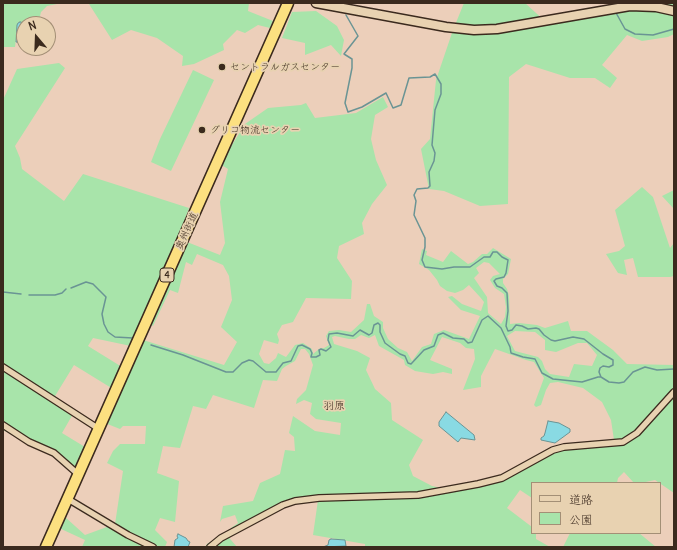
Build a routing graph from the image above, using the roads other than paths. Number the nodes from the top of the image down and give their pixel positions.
1 (288, 3) edge
2 (316, 3) edge
3 (674, 11) edge
4 (3, 367) edge
5 (674, 392) edge
6 (3, 425) edge
7 (99, 429) junction
8 (78, 475) junction
9 (68, 499) junction
10 (46, 547) edge
11 (154, 547) edge
12 (210, 547) edge

1 - 7 highway, 奥州街道 / 4
2 - 3 street
4 - 7 street
5 - 12 street
6 - 8 street
7 - 8 highway, 奥州街道 / 4
8 - 9 highway, 奥州街道 / 4
9 - 10 highway, 奥州街道 / 4
9 - 11 street

